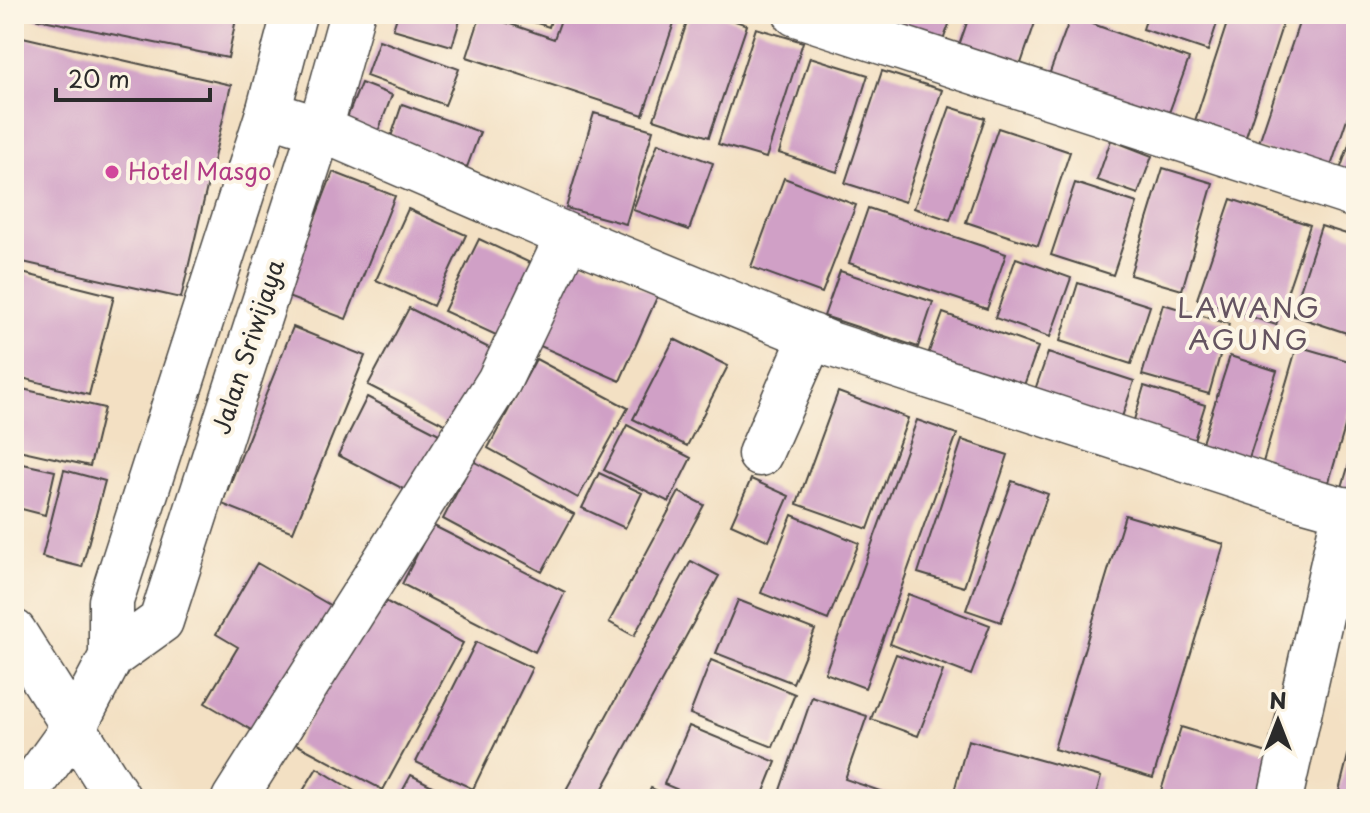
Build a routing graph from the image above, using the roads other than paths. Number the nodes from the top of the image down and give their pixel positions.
1 (294, 14) edge
2 (352, 14) edge
3 (796, 14) edge
4 (268, 113) junction
5 (320, 129) junction
6 (1356, 196) edge
7 (568, 236) junction
8 (812, 336) junction
9 (760, 454) dead end
10 (1350, 511) edge
11 (14, 632) edge
12 (111, 657) junction
13 (74, 727) junction
14 (22, 799) edge
15 (119, 799) edge
16 (234, 799) edge
17 (1280, 799) edge

1 - 4 street, Jalan Sriwijaya
2 - 5 street, Jalan Sriwijaya
3 - 6 street
4 - 5 street
4 - 12 street, Jalan Sriwijaya
5 - 7 street
5 - 12 street, Jalan Sriwijaya
7 - 8 street
7 - 16 street
8 - 9 street
8 - 10 street
10 - 17 street
11 - 13 street
12 - 13 street, Jalan Sriwijaya
13 - 14 street, Jalan Sriwijaya
13 - 15 street

